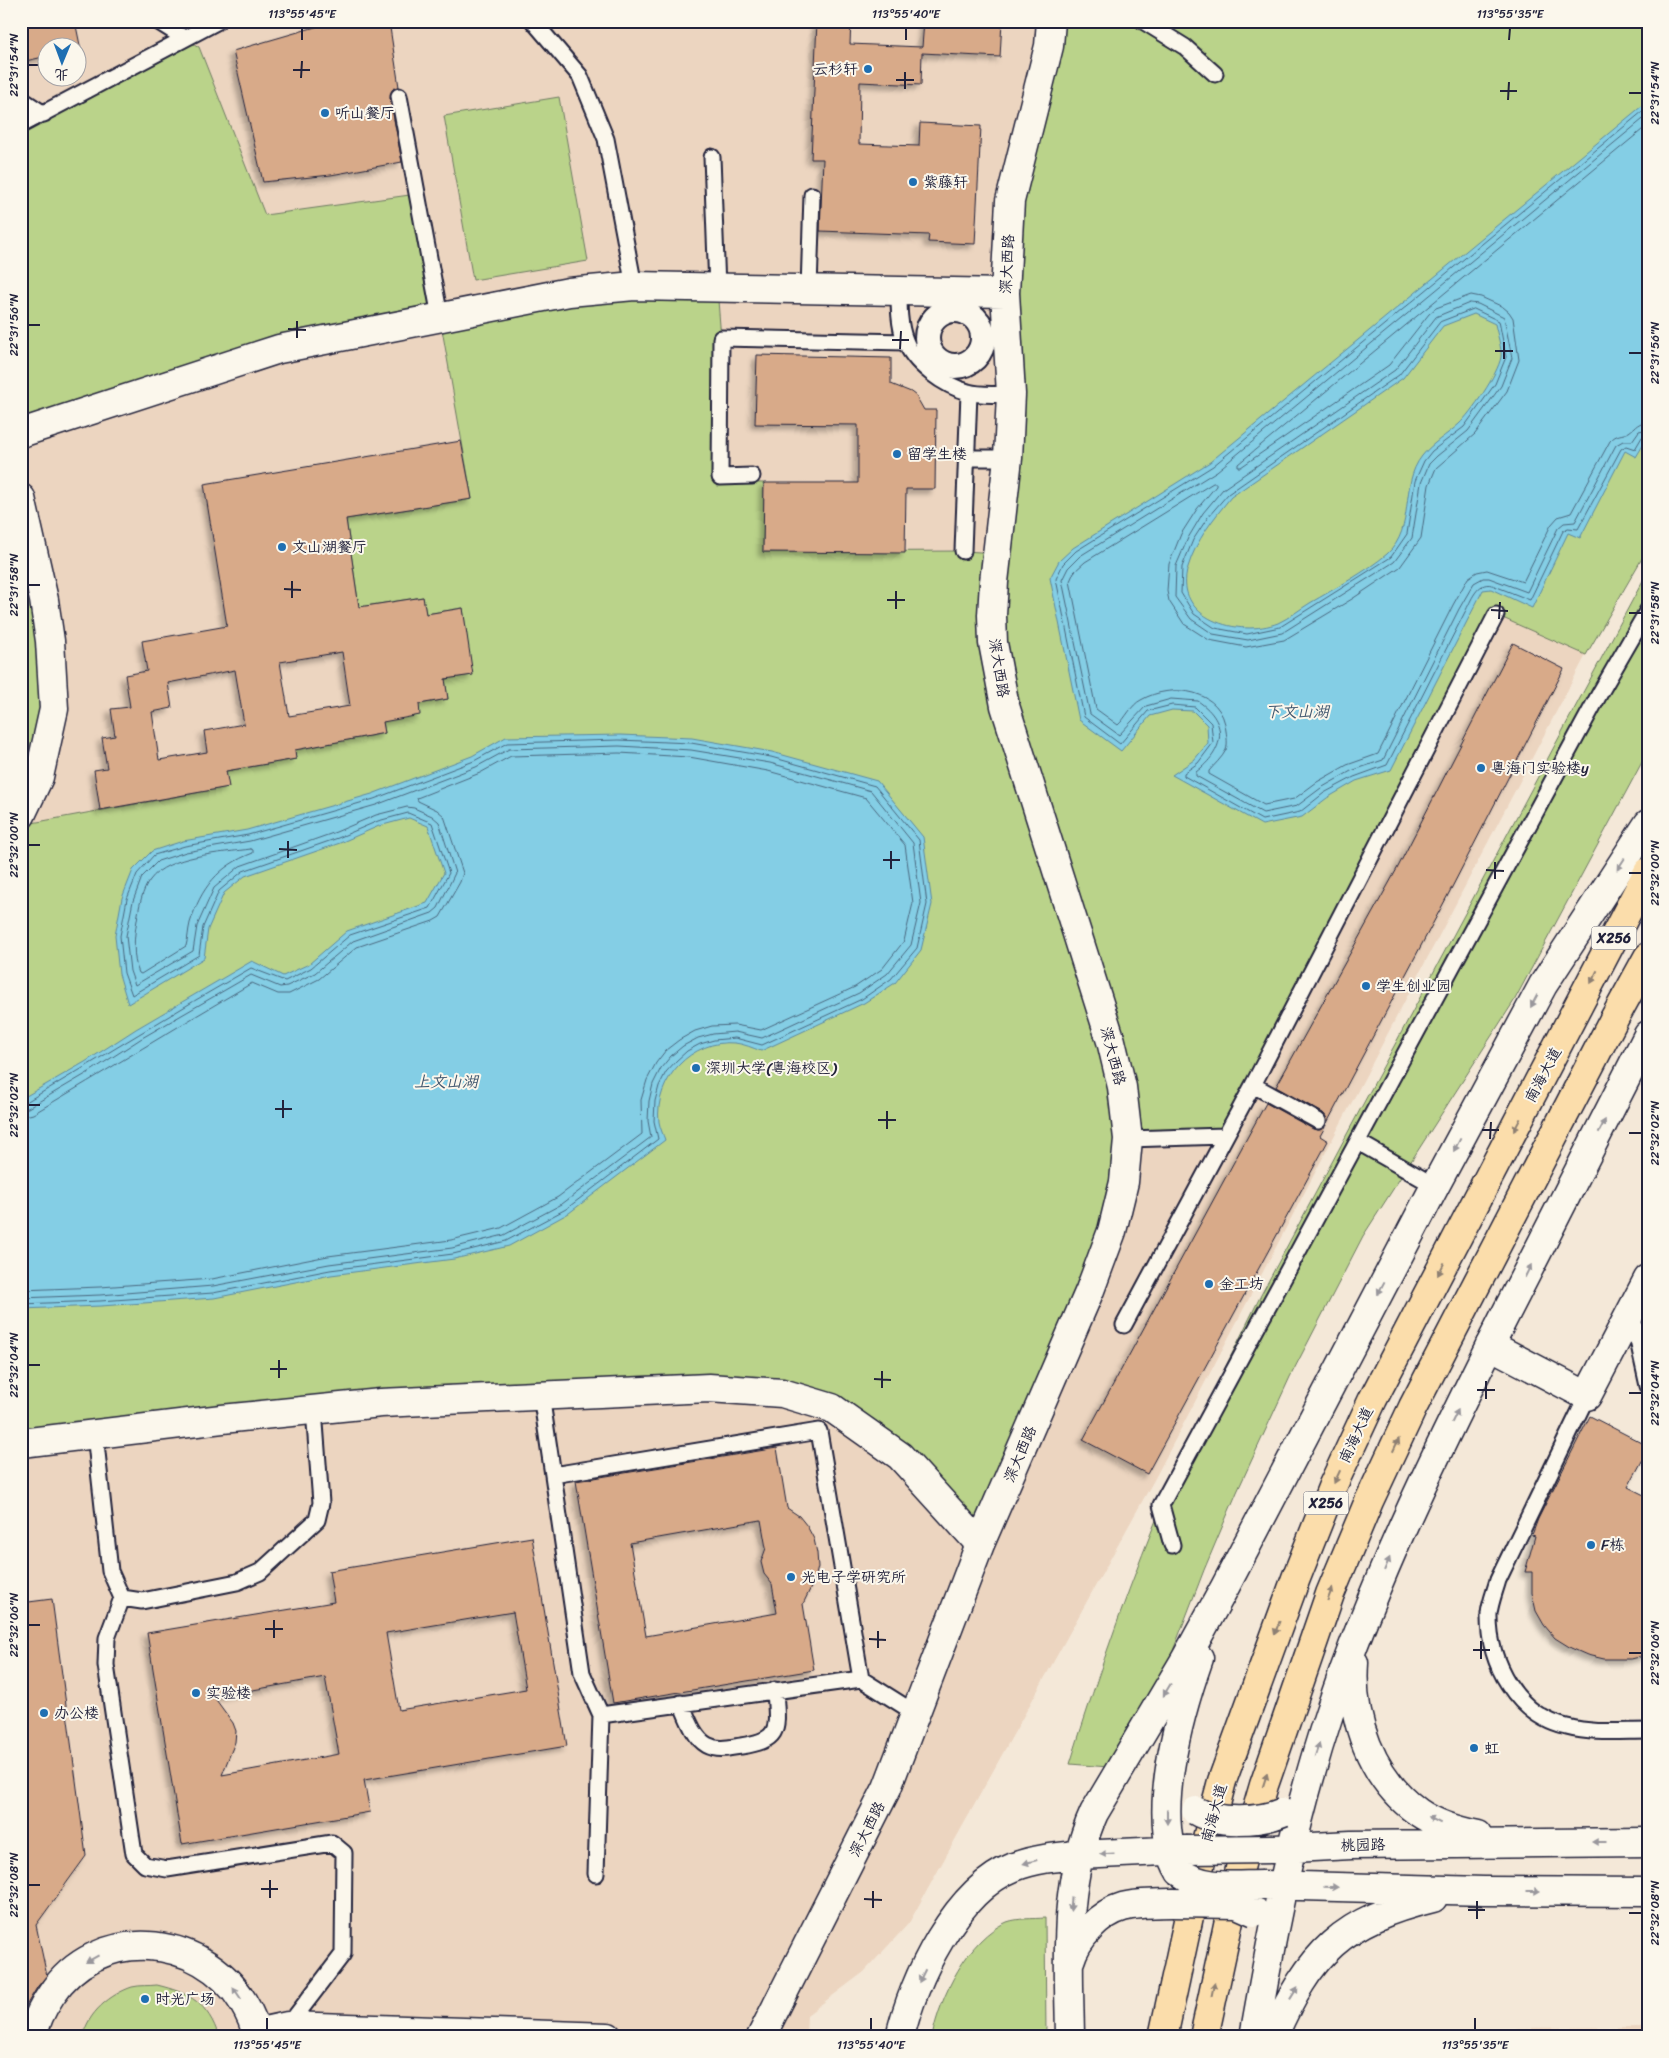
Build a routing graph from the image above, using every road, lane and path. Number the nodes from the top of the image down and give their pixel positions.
1 (157, 21) edge
2 (218, 21) edge
3 (533, 21) edge
4 (1062, 21) edge
5 (1143, 21) edge
6 (1050, 34) edge
7 (184, 38) junction
8 (1215, 74) dead end
9 (400, 96) dead end
10 (21, 99) edge
11 (44, 114) junction
12 (21, 125) edge
13 (712, 157) dead end
14 (812, 195) dead end
15 (634, 286) junction
16 (717, 288) junction
17 (809, 289) junction
18 (899, 291) junction
19 (1005, 293) junction
20 (440, 318) junction
21 (916, 341) junction
22 (969, 393) junction
23 (1011, 394) junction
24 (21, 434) edge
25 (968, 458) junction
26 (1008, 458) junction
27 (752, 476) dead end
28 (21, 498) edge
29 (963, 551) dead end
30 (1648, 610) edge
31 (1496, 615) dead end
32 (21, 815) edge
33 (1648, 824) edge
34 (1648, 872) edge
35 (1648, 957) edge
36 (1648, 1035) edge
37 (1253, 1085) junction
38 (1318, 1121) dead end
39 (1226, 1136) junction
40 (1128, 1138) junction
41 (1358, 1142) junction
42 (1435, 1186) junction
43 (1648, 1279) edge
44 (1632, 1311) junction
45 (1124, 1325) dead end
46 (1490, 1345) junction
47 (1648, 1386) edge
48 (541, 1396) junction
49 (1587, 1396) junction
50 (832, 1408) junction
51 (314, 1410) junction
52 (819, 1431) junction
53 (95, 1434) junction
54 (21, 1443) edge
55 (553, 1475) junction
56 (980, 1544) junction
57 (1172, 1544) dead end
58 (1226, 1587) junction
59 (122, 1598) junction
60 (1355, 1641) junction
61 (861, 1678) junction
62 (776, 1690) junction
63 (681, 1703) junction
64 (916, 1713) junction
65 (601, 1715) junction
66 (1648, 1731) edge
67 (1173, 1751) junction
68 (1308, 1778) junction
69 (1514, 1842) junction
70 (1648, 1842) edge
71 (1282, 1848) junction
72 (1078, 1856) junction
73 (1179, 1858) junction
74 (596, 1874) dead end
75 (1272, 1886) junction
76 (1484, 1891) junction
77 (1648, 1892) edge
78 (1270, 1941) junction
79 (1069, 1967) junction
80 (288, 2026) junction
81 (256, 2035) edge
82 (33, 2037) edge
83 (608, 2037) edge
84 (761, 2037) edge
85 (900, 2037) edge
86 (1070, 2037) edge
87 (1163, 2037) edge
88 (1204, 2037) edge
89 (1254, 2037) edge
90 (1273, 2037) edge

1 - 7 lane
2 - 7 lane
3 - 15 lane
4 - 6 street, 深大西路
5 - 8 lane
6 - 19 street, 深大西路
7 - 11 lane
9 - 20 lane
10 - 11 lane
11 - 12 lane
13 - 16 lane
14 - 17 lane
15 - 16 street
15 - 20 street
16 - 17 street
17 - 18 street
18 - 19 street
18 - 21 lane
19 - 23 street, 深大西路
20 - 24 street
21 - 22 lane
21 - 27 lane
22 - 23 lane
22 - 25 lane
23 - 26 street, 深大西路
25 - 26 lane
25 - 29 lane
26 - 40 street, 深大西路
28 - 32 street
30 - 41 lane
31 - 37 lane
33 -> 42 street
34 -> 87 main road, 南海大道 / X256
88 -> 35 main road, X256
46 -> 36 street
37 - 38 lane
37 - 39 lane
39 - 40 lane
39 - 45 lane
40 - 56 street, 深大西路
41 - 42 lane
41 - 57 lane
42 -> 58 street
43 - 44 street
44 - 47 lane
44 - 49 street
46 - 49 street
60 -> 46 street
48 - 50 street
48 - 51 street
48 - 55 lane
49 - 66 lane
50 - 52 lane
50 - 56 street
51 - 53 street
51 - 59 lane
52 - 55 lane
52 - 61 lane
53 - 54 street
53 - 59 lane
55 - 65 lane
56 - 64 street, 深大西路
58 - 67 street
58 -> 72 street
59 - 80 lane
68 -> 60 street
69 -> 60 street
61 - 62 lane
61 - 64 lane
62 - 63 lane
62 - 63 lane
63 - 65 lane
64 - 84 street, 深大西路
65 - 74 lane
67 - 68 street, bridge
67 -> 73 street
68 - 71 street
70 -> 69 street, 桃园路
69 - 71 street, 桃园路
71 - 73 street, 桃园路, bridge
71 - 75 street
73 -> 72 street, 桃园路
72 -> 79 street
72 -> 85 street, 桃园路
73 - 75 street, bridge
75 -> 76 street
75 - 78 street
76 -> 77 street
90 -> 76 street
78 - 79 street, bridge
78 - 89 street
79 - 86 street
80 - 81 street
80 - 83 street
81 -> 82 street

